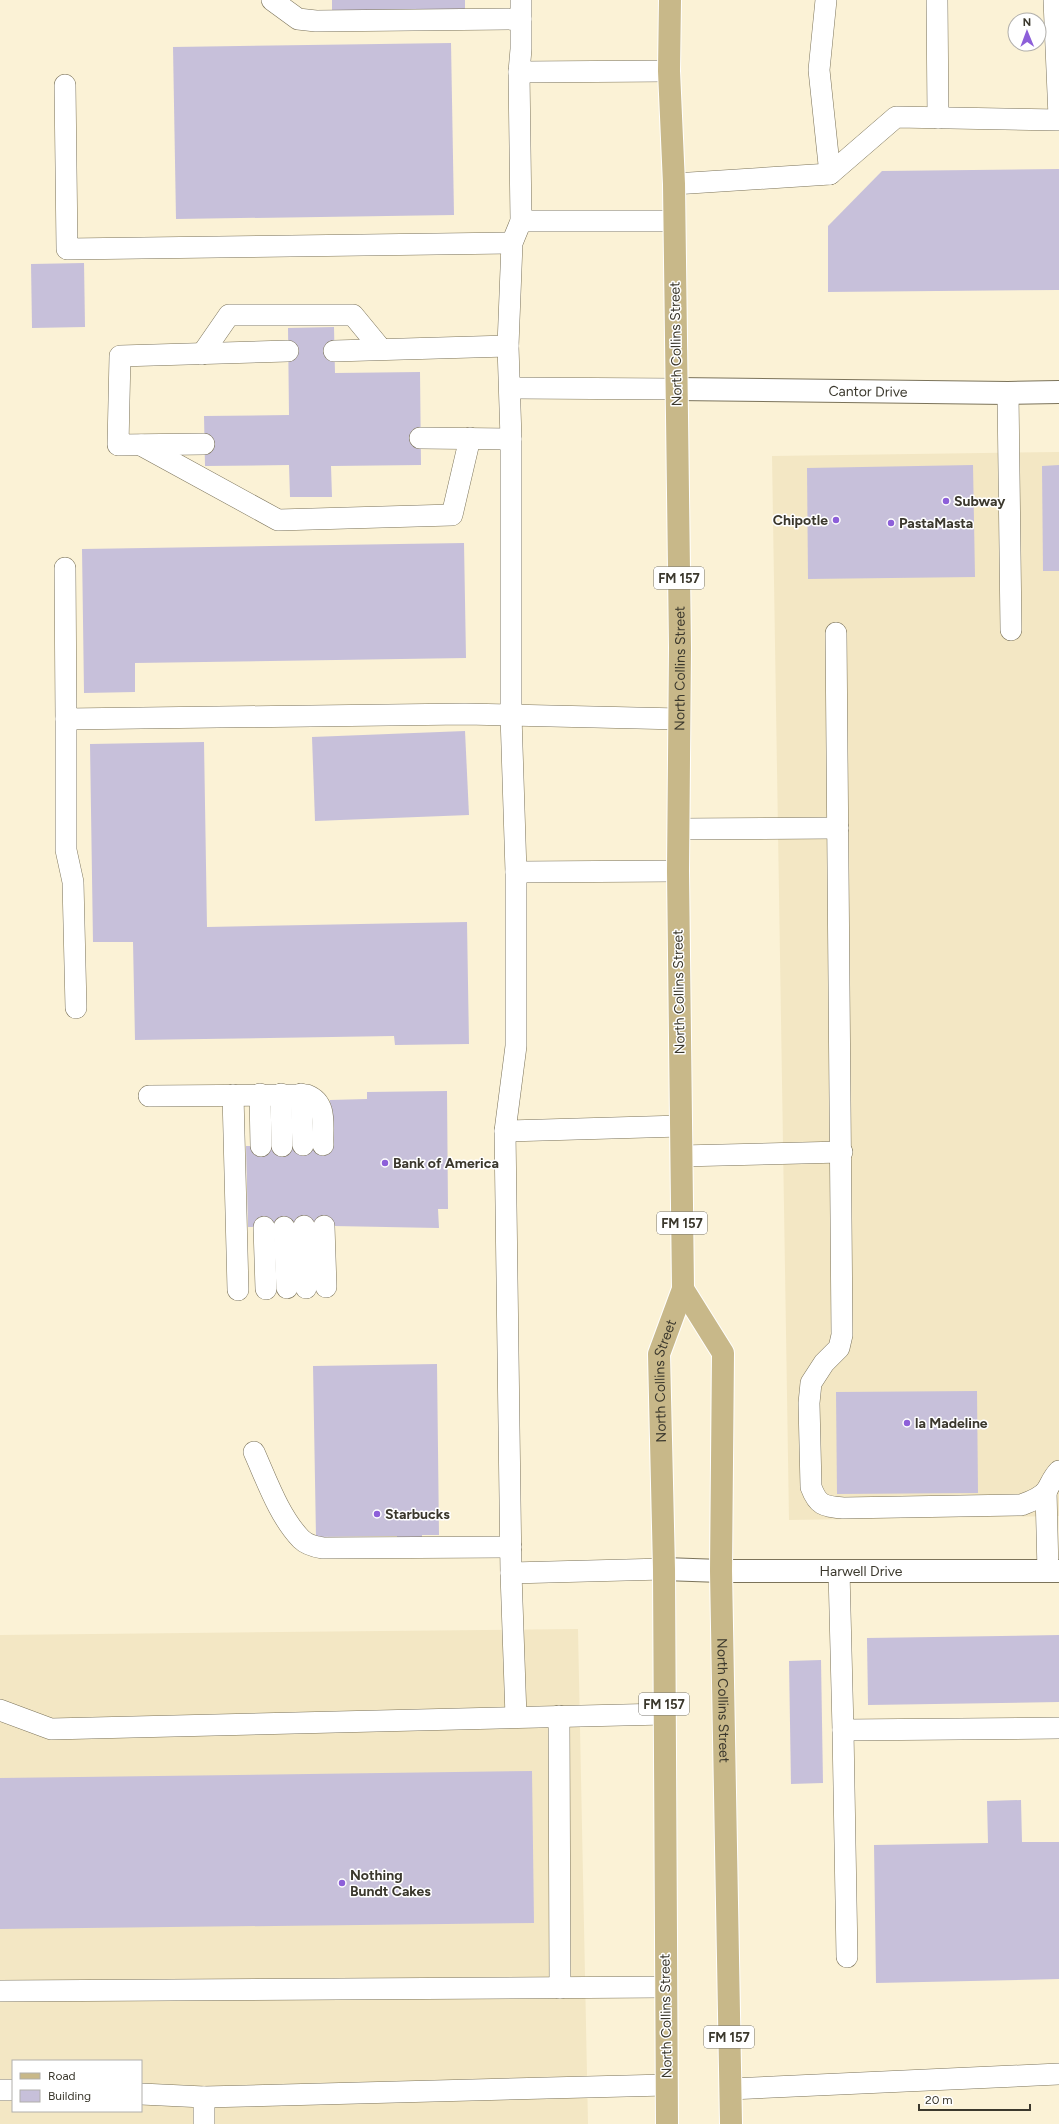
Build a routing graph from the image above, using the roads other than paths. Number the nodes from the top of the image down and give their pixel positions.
1 (272, 0) edge
2 (670, 0) edge
3 (826, 0) edge
4 (937, 0) edge
5 (1054, 0) edge
6 (521, 10) edge
7 (669, 71) junction
8 (519, 72) junction
9 (65, 85) dead end
10 (938, 118) junction
11 (1059, 119) edge
12 (830, 174) junction
13 (674, 184) junction
14 (521, 221) junction
15 (674, 221) junction
16 (512, 243) junction
17 (508, 346) junction
18 (381, 349) junction
19 (334, 351) dead end
20 (288, 352) dead end
21 (202, 354) junction
22 (510, 388) junction
23 (677, 389) junction
24 (1059, 392) edge
25 (1008, 393) junction
26 (420, 438) dead end
27 (470, 438) junction
28 (511, 439) junction
29 (204, 444) dead end
30 (141, 445) junction
31 (65, 568) dead end
32 (1011, 630) dead end
33 (836, 633) dead end
34 (512, 715) junction
35 (66, 719) junction
36 (680, 719) junction
37 (838, 828) junction
38 (679, 829) junction
39 (678, 871) junction
40 (516, 872) junction
41 (76, 1008) dead end
42 (260, 1094) junction
43 (291, 1094) junction
44 (233, 1095) junction
45 (149, 1096) dead end
46 (681, 1126) junction
47 (505, 1131) junction
48 (313, 1145) dead end
49 (261, 1146) dead end
50 (282, 1146) dead end
51 (842, 1152) junction
52 (681, 1156) junction
53 (324, 1226) dead end
54 (296, 1288) junction
55 (683, 1289) junction
56 (238, 1290) dead end
57 (254, 1452) dead end
58 (1059, 1471) edge
59 (1046, 1491) junction
60 (511, 1547) junction
61 (664, 1569) junction
62 (721, 1571) junction
63 (839, 1571) junction
64 (1054, 1571) edge
65 (511, 1573) junction
66 (0, 1710) edge
67 (664, 1714) junction
68 (559, 1716) junction
69 (516, 1717) junction
70 (1059, 1728) edge
71 (843, 1730) junction
72 (847, 1957) dead end
73 (665, 1987) junction
74 (560, 1988) junction
75 (0, 1991) edge
76 (1059, 2074) edge
77 (666, 2085) junction
78 (730, 2088) junction
79 (0, 2090) edge
80 (12, 2090) edge
81 (142, 2094) edge
82 (204, 2096) junction
83 (204, 2124) edge
84 (667, 2124) edge
85 (731, 2124) edge

1 - 6 lane
2 - 7 main road, North Collins Street / FM 157
3 - 12 lane
4 - 10 lane
5 - 11 lane
6 - 8 lane
7 - 8 lane
7 - 13 main road, North Collins Street / FM 157
8 - 14 lane
9 - 16 lane
10 - 11 lane
10 - 12 lane
12 - 13 lane
13 - 15 main road, North Collins Street / FM 157
14 - 15 lane
14 - 16 lane
15 - 23 main road, North Collins Street / FM 157
16 - 17 lane
17 - 18 lane
17 - 22 lane
18 - 19 lane
18 - 21 lane
20 - 21 lane
21 - 30 lane
22 - 23 lane
22 - 28 lane
23 - 25 street, Cantor Drive
23 - 36 main road, North Collins Street / FM 157
24 - 25 street, Cantor Drive
25 - 32 lane
26 - 27 lane
27 - 28 lane
27 - 30 lane
28 - 34 lane
29 - 30 lane
31 - 35 lane
33 - 37 lane
34 - 35 lane
34 - 36 lane
34 - 40 lane
35 - 41 lane
36 - 38 main road, North Collins Street / FM 157
37 - 38 lane
37 - 51 lane
38 - 39 main road, North Collins Street / FM 157
39 - 40 lane
39 - 46 main road, North Collins Street / FM 157
40 - 47 lane
42 - 43 lane
42 - 44 lane
42 - 49 lane
43 - 48 lane
43 - 50 lane
44 - 45 lane
44 - 56 lane
46 - 47 lane
46 - 52 main road, North Collins Street / FM 157
47 - 60 lane
51 - 52 lane
51 - 59 lane
52 - 55 main road, North Collins Street / FM 157
53 - 54 lane
54 - 54 lane
55 - 61 main road, North Collins Street / FM 157
55 - 62 main road, North Collins Street / FM 157
57 - 60 lane
58 - 59 lane
59 - 64 lane
60 - 65 lane
61 - 62 street, Harwell Drive
61 - 65 lane
61 - 67 main road, North Collins Street / FM 157
62 - 63 street, Harwell Drive
62 - 78 main road, North Collins Street / FM 157
63 - 64 street, Harwell Drive
63 - 71 lane
65 - 69 lane
66 - 69 lane
67 - 68 lane
67 - 73 main road, North Collins Street / FM 157
68 - 69 lane
68 - 74 lane
70 - 71 lane
71 - 72 lane
73 - 74 lane
73 - 77 main road, North Collins Street / FM 157
74 - 75 lane
76 - 78 lane
77 - 82 lane
77 - 84 main road, North Collins Street / FM 157
78 - 85 main road, North Collins Street / FM 157
79 - 80 lane
81 - 82 lane
82 - 83 lane

